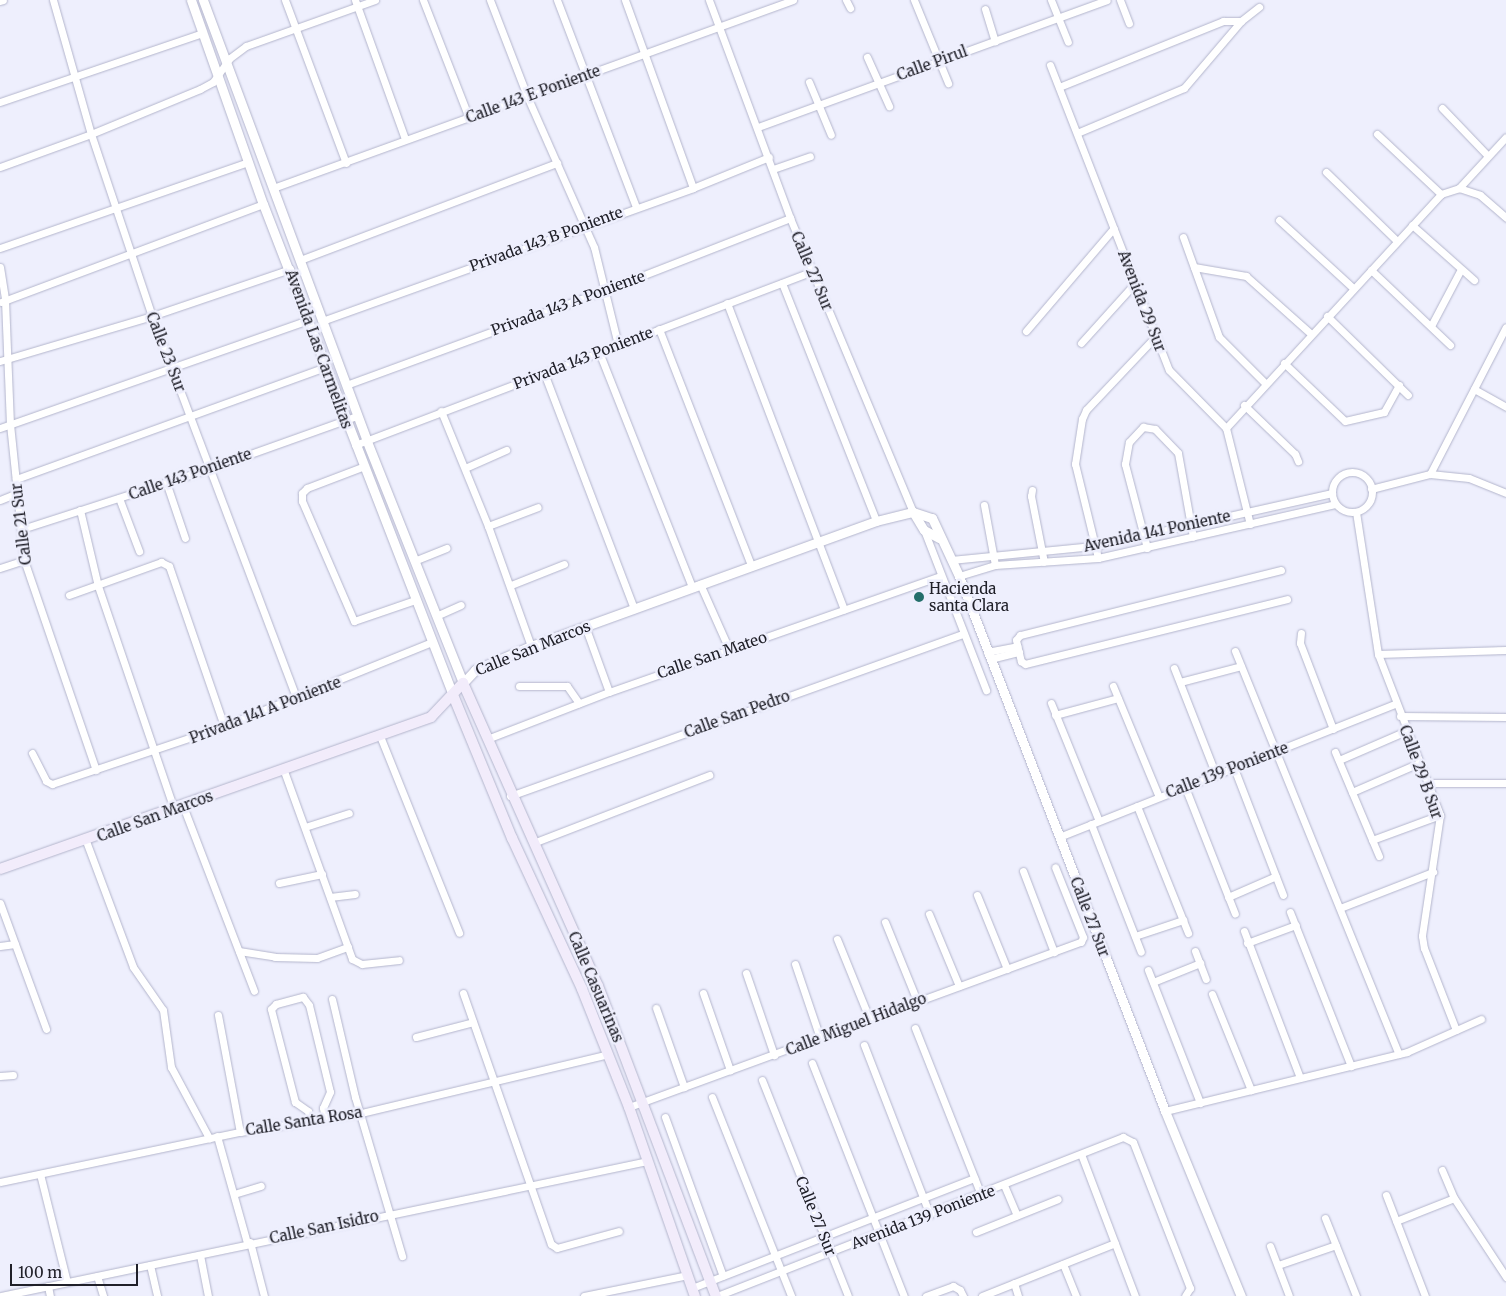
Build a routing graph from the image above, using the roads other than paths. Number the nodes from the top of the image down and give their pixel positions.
1 (53, 0) edge
2 (191, 0) edge
3 (203, 0) edge
4 (285, 0) edge
5 (375, 0) edge
6 (423, 0) edge
7 (490, 0) edge
8 (557, 0) edge
9 (625, 0) edge
10 (709, 0) edge
11 (793, 0) edge
12 (846, 0) edge
13 (914, 0) edge
14 (1051, 0) edge
15 (1107, 0) edge
16 (1120, 0) edge
17 (782, 2) edge
18 (356, 3) edge
19 (1259, 7) dead end
20 (850, 8) dead end
21 (985, 9) dead end
22 (1058, 17) junction
23 (1241, 21) junction
24 (1129, 23) dead end
25 (719, 27) junction
26 (296, 30) junction
27 (203, 33) junction
28 (995, 41) junction
29 (1068, 42) dead end
30 (647, 55) junction
31 (867, 57) dead end
32 (940, 62) junction
33 (227, 64) junction
34 (1050, 65) dead end
35 (587, 74) junction
36 (73, 75) junction
37 (217, 75) junction
38 (810, 82) dead end
39 (879, 82) junction
40 (948, 82) dead end
41 (1059, 86) junction
42 (527, 96) junction
43 (0, 102) edge
44 (820, 104) junction
45 (889, 106) dead end
46 (1442, 108) dead end
47 (469, 118) junction
48 (758, 127) junction
49 (1077, 133) junction
50 (91, 134) junction
51 (1377, 134) dead end
52 (832, 135) dead end
53 (1506, 136) edge
54 (405, 139) junction
55 (810, 156) dead end
56 (1488, 156) junction
57 (769, 157) junction
58 (248, 162) junction
59 (346, 163) junction
60 (557, 164) junction
61 (0, 167) edge
62 (774, 169) junction
63 (1326, 172) dead end
64 (273, 188) junction
65 (693, 188) junction
66 (1458, 188) junction
67 (1441, 194) junction
68 (263, 204) junction
69 (116, 206) junction
70 (636, 207) junction
71 (790, 218) junction
72 (1506, 218) edge
73 (1279, 220) dead end
74 (584, 225) junction
75 (1412, 225) junction
76 (1114, 228) junction
77 (1183, 237) dead end
78 (1397, 241) junction
79 (0, 248) edge
80 (133, 253) junction
81 (300, 260) junction
82 (0, 267) edge
83 (1194, 267) junction
84 (290, 269) junction
85 (1461, 269) junction
86 (1371, 270) junction
87 (812, 271) junction
88 (1474, 280) dead end
89 (782, 283) junction
90 (1135, 283) junction
91 (1353, 288) junction
92 (604, 291) junction
93 (2, 301) edge
94 (727, 303) junction
95 (152, 316) junction
96 (1327, 316) junction
97 (309, 320) junction
98 (322, 321) junction
99 (1431, 326) junction
100 (659, 329) junction
101 (1026, 331) dead end
102 (1505, 331) edge
103 (1311, 334) junction
104 (1156, 336) junction
105 (1081, 344) dead end
106 (618, 345) junction
107 (1450, 345) dead end
108 (599, 352) junction
109 (3, 360) edge
110 (1284, 363) junction
111 (173, 366) junction
112 (326, 368) junction
113 (544, 372) junction
114 (1265, 383) junction
115 (346, 385) junction
116 (1399, 385) junction
117 (1474, 389) junction
118 (1408, 395) dead end
119 (1244, 405) junction
120 (1506, 407) edge
121 (441, 411) junction
122 (190, 416) junction
123 (357, 416) junction
124 (345, 420) junction
125 (10, 424) junction
126 (0, 428) edge
127 (1226, 428) junction
128 (366, 439) junction
129 (355, 445) junction
130 (506, 450) dead end
131 (1298, 461) dead end
132 (362, 467) junction
133 (465, 468) junction
134 (208, 469) junction
135 (1430, 474) junction
136 (16, 479) junction
137 (166, 482) junction
138 (1371, 489) junction
139 (1032, 490) dead end
140 (1332, 493) junction
141 (1506, 493) edge
142 (17, 494) junction
143 (119, 498) junction
144 (0, 500) edge
145 (1336, 504) junction
146 (984, 505) dead end
147 (538, 508) dead end
148 (80, 510) junction
149 (913, 512) junction
150 (1248, 512) junction
151 (1356, 512) junction
152 (876, 521) junction
153 (1250, 524) junction
154 (488, 526) junction
155 (1191, 526) junction
156 (22, 529) junction
157 (924, 530) junction
158 (1144, 537) junction
159 (1193, 537) junction
160 (185, 538) dead end
161 (939, 538) junction
162 (817, 542) junction
163 (1095, 546) junction
164 (446, 548) dead end
165 (1147, 548) junction
166 (139, 551) dead end
167 (1042, 551) junction
168 (992, 554) junction
169 (1098, 558) junction
170 (24, 560) junction
171 (951, 560) junction
172 (414, 561) junction
173 (1044, 562) junction
174 (564, 564) dead end
175 (752, 565) junction
176 (995, 566) junction
177 (0, 568) edge
178 (1280, 570) dead end
179 (940, 576) junction
180 (959, 576) junction
181 (511, 585) junction
182 (696, 585) junction
183 (98, 586) junction
184 (69, 595) dead end
185 (1287, 599) dead end
186 (415, 600) junction
187 (461, 605) dead end
188 (634, 609) junction
189 (844, 609) junction
190 (436, 616) junction
191 (585, 626) junction
192 (1301, 633) dead end
193 (963, 634) junction
194 (432, 642) junction
195 (531, 646) junction
196 (729, 649) junction
197 (1018, 649) junction
198 (1506, 650) edge
199 (1235, 651) dead end
200 (1378, 654) junction
201 (989, 656) junction
202 (1241, 666) junction
203 (1174, 668) dead end
204 (1180, 682) junction
205 (463, 683) junction
206 (519, 686) dead end
207 (1112, 686) dead end
208 (986, 690) dead end
209 (609, 692) junction
210 (453, 695) junction
211 (1118, 698) junction
212 (297, 699) junction
213 (579, 703) junction
214 (1050, 703) dead end
215 (1396, 704) junction
216 (1055, 714) junction
217 (1400, 716) junction
218 (1506, 717) edge
219 (224, 726) junction
220 (1333, 729) junction
221 (1406, 731) junction
222 (380, 736) junction
223 (487, 739) junction
224 (155, 751) junction
225 (1276, 752) junction
226 (1335, 752) dead end
227 (32, 753) dead end
228 (1339, 760) junction
229 (1419, 763) junction
230 (1234, 768) junction
231 (96, 770) junction
232 (284, 771) junction
233 (1216, 774) junction
234 (710, 775) dead end
235 (1427, 783) junction
236 (1506, 783) edge
237 (1186, 787) junction
238 (1352, 792) junction
239 (510, 796) junction
240 (1159, 797) junction
241 (1137, 806) junction
242 (179, 807) junction
243 (349, 813) dead end
244 (1440, 815) junction
245 (1099, 821) junction
246 (1090, 824) junction
247 (305, 827) junction
248 (1059, 837) junction
249 (86, 840) junction
250 (1372, 840) junction
251 (533, 842) junction
252 (1379, 856) dead end
253 (1055, 867) dead end
254 (0, 869) edge
255 (1023, 871) dead end
256 (1433, 872) junction
257 (322, 874) junction
258 (1276, 876) junction
259 (279, 882) dead end
260 (356, 894) dead end
261 (977, 895) dead end
262 (1283, 895) dead end
263 (330, 897) junction
264 (1228, 897) junction
265 (0, 903) edge
266 (1340, 908) junction
267 (1290, 912) dead end
268 (929, 914) dead end
269 (1235, 914) dead end
270 (1183, 920) junction
271 (885, 922) dead end
272 (1296, 925) junction
273 (1244, 931) dead end
274 (459, 933) dead end
275 (1188, 933) dead end
276 (1134, 936) junction
277 (837, 939) dead end
278 (1247, 943) junction
279 (15, 944) junction
280 (0, 946) edge
281 (348, 947) junction
282 (239, 951) junction
283 (1195, 951) dead end
284 (1054, 952) junction
285 (1141, 952) dead end
286 (399, 960) dead end
287 (1200, 963) junction
288 (795, 964) dead end
289 (1006, 969) junction
290 (1148, 970) dead end
291 (746, 973) dead end
292 (1206, 979) dead end
293 (1152, 982) junction
294 (959, 986) junction
295 (254, 991) dead end
296 (464, 993) dead end
297 (703, 993) dead end
298 (1212, 994) dead end
299 (332, 999) dead end
300 (917, 1001) junction
301 (656, 1008) dead end
302 (218, 1015) dead end
303 (869, 1018) junction
304 (1481, 1019) dead end
305 (473, 1022) junction
306 (915, 1028) dead end
307 (46, 1029) dead end
308 (1456, 1030) junction
309 (416, 1037) dead end
310 (820, 1038) junction
311 (864, 1045) dead end
312 (608, 1054) junction
313 (1399, 1054) junction
314 (774, 1055) junction
315 (812, 1063) dead end
316 (1350, 1066) junction
317 (730, 1070) junction
318 (13, 1075) dead end
319 (0, 1076) edge
320 (1300, 1078) junction
321 (762, 1080) dead end
322 (494, 1082) junction
323 (684, 1087) junction
324 (1251, 1090) junction
325 (712, 1097) dead end
326 (642, 1102) junction
327 (1200, 1103) junction
328 (629, 1107) junction
329 (1165, 1110) junction
330 (362, 1113) junction
331 (665, 1117) dead end
332 (325, 1118) junction
333 (310, 1121) junction
334 (240, 1132) junction
335 (218, 1136) junction
336 (208, 1138) junction
337 (1081, 1154) junction
338 (648, 1161) junction
339 (1442, 1170) dead end
340 (40, 1174) junction
341 (974, 1178) junction
342 (0, 1182) edge
343 (530, 1185) junction
344 (1004, 1185) junction
345 (261, 1186) dead end
346 (234, 1194) junction
347 (981, 1195) junction
348 (1386, 1195) dead end
349 (923, 1198) junction
350 (1454, 1198) junction
351 (1058, 1199) dead end
352 (391, 1214) junction
353 (930, 1214) junction
354 (1017, 1215) junction
355 (873, 1217) junction
356 (1325, 1218) dead end
357 (1396, 1220) junction
358 (619, 1230) dead end
359 (976, 1232) dead end
360 (880, 1234) junction
361 (824, 1236) junction
362 (248, 1243) junction
363 (1115, 1243) junction
364 (1336, 1245) junction
365 (1270, 1246) dead end
366 (831, 1252) junction
367 (200, 1255) junction
368 (402, 1256) dead end
369 (775, 1256) junction
370 (1063, 1264) junction
371 (1278, 1265) junction
372 (150, 1266) junction
373 (781, 1271) junction
374 (688, 1275) junction
375 (97, 1276) junction
376 (723, 1276) junction
377 (1506, 1277) edge
378 (710, 1281) junction
379 (68, 1282) junction
380 (1014, 1283) junction
381 (48, 1286) junction
382 (694, 1292) edge
383 (631, 1293) edge
384 (1, 1296) edge
385 (50, 1296) edge
386 (103, 1296) edge
387 (157, 1296) edge
388 (208, 1296) edge
389 (264, 1296) edge
390 (584, 1296) edge
391 (717, 1296) edge
392 (791, 1296) edge
393 (848, 1296) edge
394 (904, 1296) edge
395 (926, 1296) edge
396 (963, 1296) edge
397 (982, 1296) edge
398 (1018, 1296) edge
399 (1076, 1296) edge
400 (1136, 1296) edge
401 (1185, 1296) edge
402 (1241, 1296) edge
403 (1289, 1296) edge
404 (1356, 1296) edge
405 (1425, 1296) edge

1 - 36 street, Calle 23 Sur
2 - 27 street, Avenida Las Carmelitas
3 - 33 street, Avenida Las Carmelitas
4 - 26 street
5 - 18 street
6 - 47 street
7 - 42 street
8 - 35 street
9 - 30 street
10 - 25 street, Calle 27 Sur
11 - 17 street, Calle 143 E Poniente
12 - 20 street
13 - 32 street
14 - 22 street
15 - 22 street, Calle Pirul
16 - 24 street
17 - 25 street, Calle 143 E Poniente
18 - 26 street
18 - 54 street
19 - 23 street
21 - 28 street
22 - 28 street, Calle Pirul
22 - 29 street
23 - 41 street
23 - 49 street
25 - 30 street, Calle 143 E Poniente
25 - 48 street, Calle 27 Sur
26 - 33 street
26 - 59 street
27 - 36 street
27 - 37 street, Avenida Las Carmelitas
28 - 32 street, Calle Pirul
30 - 35 street, Calle 143 E Poniente
30 - 65 street
31 - 39 street
32 - 39 street, Calle Pirul
32 - 40 street
33 - 37 street
33 - 64 street, Avenida Las Carmelitas
34 - 41 street, Avenida 29 Sur
35 - 42 street, Calle 143 E Poniente
35 - 70 street
36 - 43 street
36 - 50 street, Calle 23 Sur
37 - 50 street
37 - 58 street, Avenida Las Carmelitas
38 - 44 street
39 - 44 street, Calle Pirul
39 - 45 street
41 - 49 street, Avenida 29 Sur
42 - 47 street, Calle 143 E Poniente
42 - 60 street
44 - 48 street, Calle Pirul
44 - 52 street
46 - 56 street
47 - 54 street, Calle 143 E Poniente
48 - 57 street, Calle 27 Sur
49 - 76 street, Avenida 29 Sur
50 - 61 street
50 - 69 street, Calle 23 Sur
51 - 67 street
53 - 56 street
54 - 59 street, Calle 143 E Poniente
55 - 62 street
56 - 66 street
57 - 62 street, Calle 27 Sur
57 - 65 street, Privada 143 B Poniente
58 - 68 street, Avenida Las Carmelitas
58 - 69 street
59 - 64 street, Calle 143 E Poniente
60 - 74 street
60 - 81 street
62 - 71 street, Calle 27 Sur
63 - 78 street
64 - 81 street, Avenida Las Carmelitas
65 - 70 street, Privada 143 B Poniente
66 - 67 street
66 - 72 street
67 - 75 street
68 - 80 street
68 - 84 street, Avenida Las Carmelitas
69 - 79 street
69 - 80 street, Calle 23 Sur
70 - 74 street, Privada 143 B Poniente
71 - 87 street, Calle 27 Sur
71 - 92 street, Privada 143 A Poniente
73 - 91 street
74 - 92 street
74 - 98 street, Privada 143 B Poniente
75 - 78 street
75 - 85 street
76 - 90 street, Avenida 29 Sur
76 - 101 street
77 - 83 street
78 - 86 street
80 - 93 street
80 - 95 street, Calle 23 Sur
81 - 98 street, Avenida Las Carmelitas
82 - 93 street, Calle 21 Sur
83 - 103 street
83 - 114 street
84 - 95 street
84 - 97 street, Avenida Las Carmelitas
85 - 88 street
85 - 99 street
86 - 91 street
86 - 99 street
87 - 89 street, Privada 143 Poniente
87 - 149 street, Calle 27 Sur
89 - 94 street, Privada 143 Poniente
89 - 152 street
90 - 104 street, Avenida 29 Sur
90 - 105 street
91 - 96 street
92 - 106 street
92 - 115 street, Privada 143 A Poniente
93 - 109 street, Calle 21 Sur
94 - 100 street, Privada 143 Poniente
94 - 162 street
95 - 109 street
95 - 111 street, Calle 23 Sur
96 - 103 street
96 - 116 street
97 - 111 street
97 - 112 street, Avenida Las Carmelitas
98 - 115 street, Avenida Las Carmelitas
99 - 107 street
100 - 106 street, Privada 143 Poniente
100 - 175 street
102 - 117 street
103 - 110 street
104 - 127 street, Avenida 29 Sur
104 - 163 street
106 - 108 street, Privada 143 Poniente
108 - 113 street, Privada 143 Poniente
108 - 182 street
109 - 125 street, Calle 21 Sur
110 - 114 street
110 - 116 street
111 - 122 street, Calle 23 Sur
111 - 125 street
112 - 122 street
112 - 124 street, Avenida Las Carmelitas
113 - 121 street, Privada 143 Poniente
113 - 188 street
114 - 119 street
115 - 123 street, Avenida Las Carmelitas
116 - 118 street
117 - 120 street
117 - 135 street
119 - 127 street
119 - 131 street
121 - 128 street, Privada 143 Poniente
121 - 133 street
122 - 134 street, Calle 23 Sur
122 - 136 street
123 - 124 street, Calle 143 Poniente
123 - 128 street, Avenida Las Carmelitas
124 - 129 street, Avenida Las Carmelitas
124 - 134 street, Calle 143 Poniente
125 - 126 street
125 - 136 street, Calle 21 Sur
127 - 150 street
128 - 129 street, Privada 143 Poniente
128 - 172 street, Avenida Las Carmelitas
129 - 132 street, Avenida Las Carmelitas
130 - 133 street
132 - 186 street, Avenida Las Carmelitas
132 - 186 street
133 - 154 street
134 - 137 street, Calle 143 Poniente
134 - 212 street, Calle 23 Sur
135 - 138 street
135 - 141 street
136 - 142 street, Calle 21 Sur
137 - 143 street, Calle 143 Poniente
137 - 160 street
138 - 140 street
138 - 151 street
139 - 167 street
140 - 145 street
140 - 150 street, Avenida 141 Poniente
142 - 144 street
142 - 156 street, Calle 21 Sur
143 - 148 street, Calle 143 Poniente
143 - 166 street
145 - 151 street
145 - 153 street, Avenida 141 Poniente
146 - 168 street
147 - 154 street
148 - 156 street, Calle 143 Poniente
148 - 183 street
149 - 152 street, Calle San Marcos
149 - 157 street, Calle 27 Sur
149 - 161 street, Calle 27 Sur
150 - 153 street
150 - 155 street, Avenida 141 Poniente
151 - 200 street, Calle 29 B Sur
152 - 162 street, Calle San Marcos
153 - 159 street, Avenida 141 Poniente
154 - 181 street
155 - 158 street, Avenida 141 Poniente
155 - 158 street
155 - 159 street
156 - 170 street, Calle 21 Sur
157 - 161 street
157 - 179 street
158 - 163 street, Avenida 141 Poniente
158 - 165 street
159 - 165 street, Avenida 141 Poniente
161 - 171 street, Calle 27 Sur
162 - 175 street, Calle San Marcos
162 - 189 street
163 - 167 street, Avenida 141 Poniente
163 - 169 street
164 - 172 street
165 - 169 street, Avenida 141 Poniente
167 - 168 street, Avenida 141 Poniente
167 - 173 street
168 - 171 street, Avenida 141 Poniente
168 - 176 street
169 - 173 street, Avenida 141 Poniente
170 - 177 street
170 - 231 street, Calle 21 Sur
171 - 180 street, Calle 27 Sur
172 - 190 street, Avenida Las Carmelitas
173 - 176 street, Avenida 141 Poniente
174 - 181 street
175 - 182 street, Calle San Marcos
176 - 180 street, Avenida 141 Poniente
178 - 197 street
179 - 189 street, Calle San Mateo
179 - 193 street
180 - 201 street, Calle 27 Sur
181 - 195 street
182 - 188 street, Calle San Marcos
182 - 196 street
183 - 184 street
183 - 219 street
183 - 224 street
185 - 197 street
186 - 194 street, Avenida Las Carmelitas
187 - 190 street
188 - 191 street, Calle San Marcos
189 - 196 street, Calle San Mateo
190 - 205 street, Avenida Las Carmelitas
191 - 195 street, Calle San Marcos
191 - 209 street
192 - 220 street
193 - 208 street
193 - 239 street, Calle San Pedro
194 - 210 street, Avenida Las Carmelitas
194 - 212 street, Privada 141 A Poniente
195 - 205 street, Calle San Marcos
196 - 209 street, Calle San Mateo
197 - 201 street
198 - 200 street
199 - 202 street
200 - 215 street, Calle 29 B Sur
201 - 248 street, Calle 27 Sur
202 - 204 street
202 - 225 street
203 - 204 street
204 - 233 street
205 - 210 main road, Calle San Marcos
205 - 223 main road, Calle Casuarinas
206 - 213 street
207 - 211 street
209 - 213 street, Calle San Mateo
210 - 222 main road, Calle San Marcos
210 - 312 main road, Calle Casuarinas
211 - 216 street
211 - 240 street
212 - 219 street, Privada 141 A Poniente
213 - 223 street, Calle San Mateo
214 - 216 street
215 - 217 street, Calle 29 B Sur
215 - 220 street, Calle 139 Poniente
216 - 245 street
217 - 218 street
217 - 221 street, Calle 29 B Sur
219 - 224 street, Privada 141 A Poniente
220 - 225 street, Calle 139 Poniente
221 - 228 street
221 - 229 street, Calle 29 B Sur
222 - 232 main road, Calle San Marcos
222 - 274 street
223 - 239 main road, Calle Casuarinas
224 - 231 street, Privada 141 A Poniente
224 - 242 street
225 - 230 street, Calle 139 Poniente
225 - 266 street
226 - 228 street
227 - 231 street, Privada 141 A Poniente
228 - 238 street
229 - 235 street, Calle 29 B Sur
229 - 238 street
230 - 233 street, Calle 139 Poniente
230 - 258 street
232 - 242 main road, Calle San Marcos
232 - 247 street
233 - 237 street, Calle 139 Poniente
234 - 251 street
235 - 236 street
235 - 244 street, Calle 29 B Sur
237 - 240 street, Calle 139 Poniente
237 - 264 street
238 - 250 street
239 - 251 main road, Calle Casuarinas
240 - 241 street, Calle 139 Poniente
241 - 245 street, Calle 139 Poniente
241 - 270 street
242 - 249 main road, Calle San Marcos
242 - 282 street
243 - 247 street
244 - 250 street
244 - 256 street, Calle 29 B Sur
245 - 246 street, Calle 139 Poniente
246 - 248 street, Calle 139 Poniente
246 - 276 street
247 - 257 street
248 - 329 street, Calle 27 Sur
249 - 254 main road, Calle San Marcos
249 - 336 street
250 - 252 street
251 - 326 main road, Calle Casuarinas
253 - 284 street, Calle Miguel Hidalgo
255 - 284 street
256 - 266 street
256 - 308 street, Calle 29 B Sur
257 - 259 street
257 - 263 street
258 - 262 street
258 - 264 street
260 - 263 street
261 - 289 street
263 - 281 street
264 - 269 street
265 - 279 street
266 - 313 street
267 - 272 street
268 - 294 street
270 - 275 street
270 - 276 street
271 - 300 street
272 - 278 street
272 - 316 street
273 - 278 street
276 - 285 street
277 - 303 street
278 - 320 street
279 - 280 street
279 - 307 street
281 - 282 street
281 - 286 street
282 - 295 street
283 - 287 street
284 - 289 street, Calle Miguel Hidalgo
287 - 292 street
287 - 293 street
288 - 310 street
289 - 294 street, Calle Miguel Hidalgo
290 - 293 street
291 - 314 street
293 - 327 street
294 - 300 street, Calle Miguel Hidalgo
296 - 305 street
297 - 317 street
298 - 324 street
299 - 330 street
300 - 303 street, Calle Miguel Hidalgo
301 - 323 street
302 - 334 street
303 - 310 street, Calle Miguel Hidalgo
304 - 308 street
305 - 309 street
305 - 322 street
306 - 341 street
308 - 313 street
310 - 314 street, Calle Miguel Hidalgo
311 - 349 street
312 - 322 street, Calle Santa Rosa
312 - 328 main road, Calle Casuarinas
313 - 316 street
314 - 317 street, Calle Miguel Hidalgo
315 - 355 street
316 - 320 street
317 - 323 street, Calle Miguel Hidalgo
318 - 319 street
320 - 324 street
321 - 361 street, Calle 27 Sur
322 - 330 street, Calle Santa Rosa
322 - 343 street
323 - 326 street, Calle Miguel Hidalgo
324 - 327 street
325 - 369 street
326 - 328 street, Calle Miguel Hidalgo
326 - 378 main road, Calle Casuarinas
327 - 329 street
328 - 338 main road, Calle Casuarinas
329 - 402 street, Calle 27 Sur
330 - 332 street, Calle Santa Rosa
330 - 352 street
331 - 376 street
332 - 333 street, Calle Santa Rosa
332 - 333 street
333 - 334 street, Calle Santa Rosa
334 - 335 street, Calle Santa Rosa
335 - 336 street, Calle Santa Rosa
335 - 346 street
336 - 340 street, Calle Santa Rosa
337 - 344 street, Avenida 139 Poniente
337 - 363 street
337 - 401 street, Avenida 139 Poniente
338 - 343 street, Calle San Isidro
338 - 374 main road, Calle Casuarinas
339 - 350 street
340 - 342 street, Calle Santa Rosa
340 - 379 street
341 - 347 street
341 - 349 street, Avenida 139 Poniente
343 - 352 street, Calle San Isidro
343 - 358 street
344 - 347 street, Avenida 139 Poniente
344 - 354 street
345 - 346 street
346 - 362 street
347 - 353 street, Avenida 139 Poniente
348 - 357 street
349 - 353 street
349 - 355 street, Avenida 139 Poniente
350 - 357 street
350 - 377 street
351 - 354 street
352 - 362 street, Calle San Isidro
352 - 368 street
353 - 360 street, Avenida 139 Poniente
354 - 359 street
355 - 360 street
355 - 361 street, Avenida 139 Poniente
356 - 364 street
357 - 405 street
360 - 366 street, Avenida 139 Poniente
360 - 394 street
361 - 366 street, Calle 27 Sur
361 - 369 street, Avenida 139 Poniente
362 - 367 street, Calle San Isidro
362 - 389 street
363 - 370 street
363 - 400 street
364 - 371 street
364 - 404 street
365 - 371 street
366 - 373 street, Avenida 139 Poniente
366 - 393 street, Calle 27 Sur
367 - 372 street, Calle San Isidro
367 - 388 street
369 - 373 street
369 - 376 street, Avenida 139 Poniente
370 - 380 street
370 - 399 street
371 - 403 street
372 - 375 street, Calle San Isidro
372 - 387 street
373 - 391 street, Avenida 139 Poniente
373 - 392 street
374 - 382 main road, Calle Casuarinas
374 - 383 street
375 - 379 street, Calle San Isidro
375 - 386 street
376 - 378 street, Avenida 139 Poniente
378 - 382 street, Avenida 139 Poniente
378 - 391 main road, Calle Casuarinas
379 - 381 street, Calle San Isidro
380 - 397 street
380 - 398 street
381 - 384 street, Calle San Isidro
381 - 385 street
383 - 390 street
395 - 396 street

